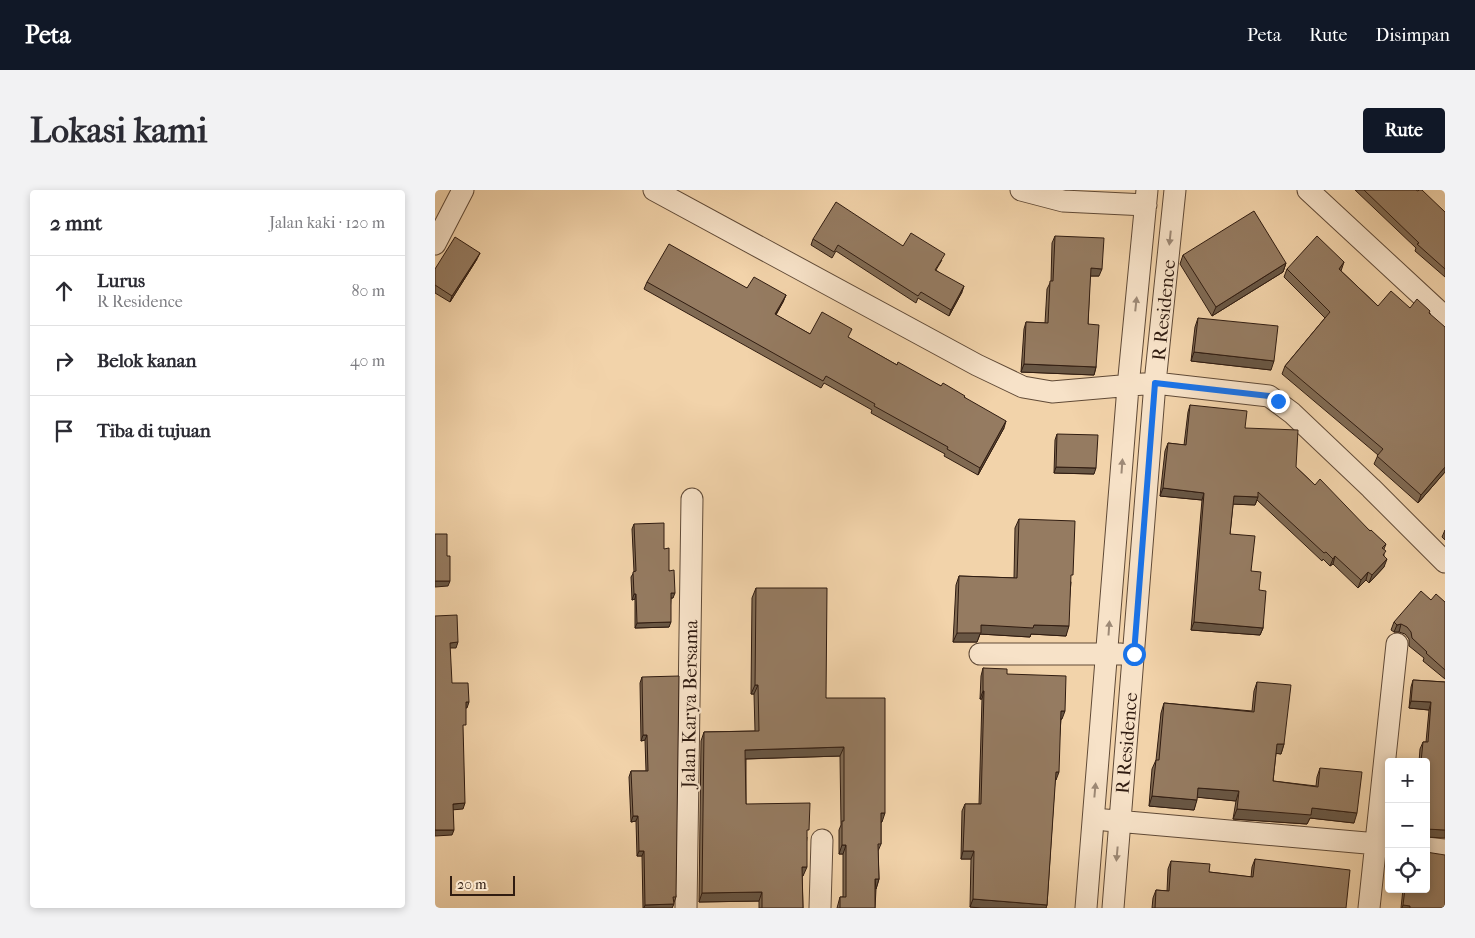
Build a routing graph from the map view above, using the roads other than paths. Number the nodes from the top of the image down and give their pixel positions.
1 (463, 190) edge
2 (654, 190) edge
3 (1021, 190) edge
4 (1175, 190) edge
5 (1308, 190) edge
6 (1147, 198) edge
7 (435, 244) edge
8 (1445, 317) edge
9 (1155, 383) junction
10 (1128, 387) junction
11 (692, 499) dead end
12 (1445, 562) edge
13 (1397, 644) dead end
14 (980, 654) dead end
15 (1107, 654) junction
16 (1134, 654) junction
17 (1092, 819) junction
18 (1120, 821) junction
19 (822, 840) dead end
20 (1382, 844) edge
21 (1430, 848) edge
22 (1445, 850) edge
23 (686, 908) edge
24 (820, 908) edge
25 (1086, 908) edge
26 (1113, 908) edge
27 (1369, 908) edge

1 - 7 street
2 - 10 street
3 - 6 street
4 -> 9 street, R Residence
5 - 8 street
10 -> 6 street
9 - 10 street
9 - 12 street
9 - 16 street, R Residence
15 -> 10 street
11 - 23 street, Jalan Karya Bersama
13 - 20 street
14 - 15 street
15 - 16 street
17 -> 15 street
16 - 18 street, R Residence
17 - 18 street
17 - 25 street
18 - 20 street
18 -> 26 street, R Residence
19 - 24 street
20 - 27 street
21 - 22 street

